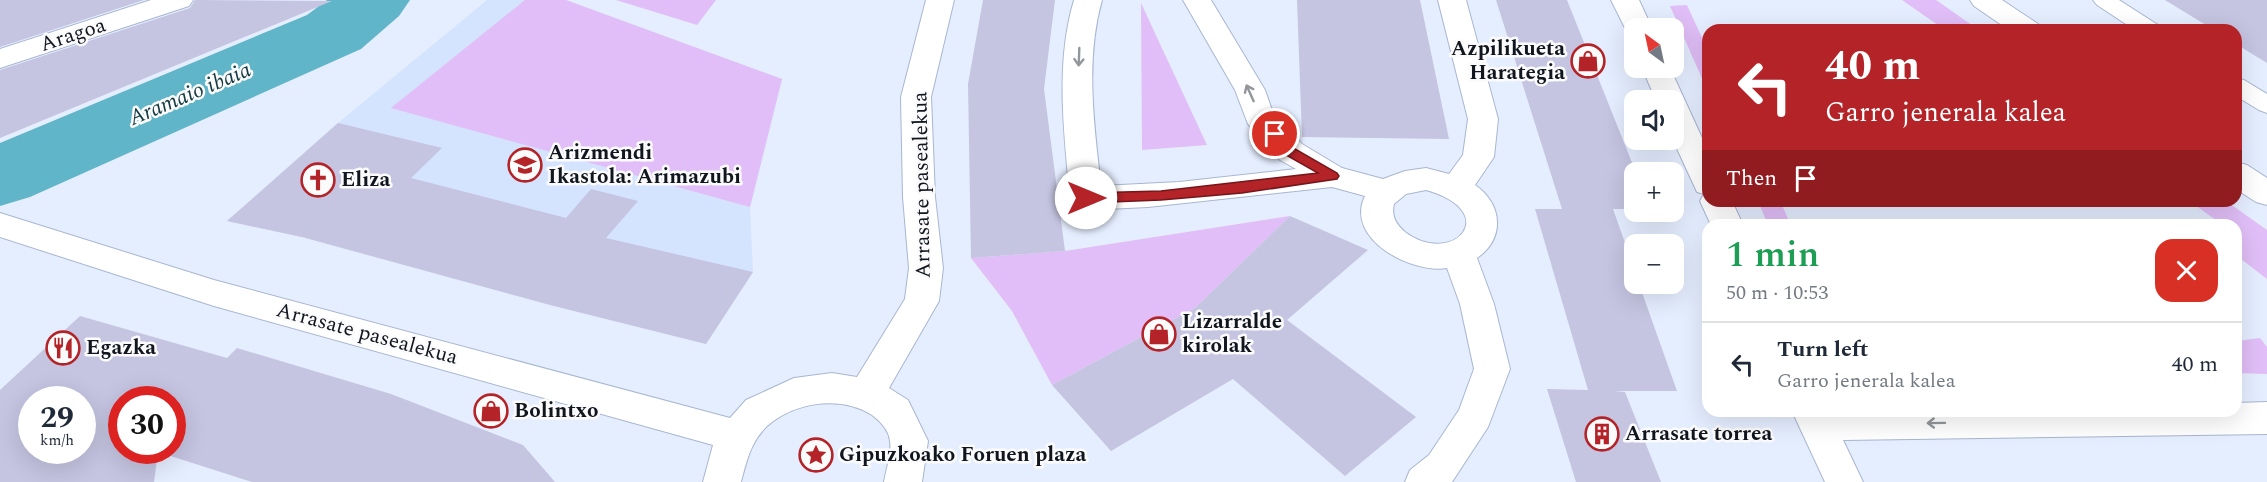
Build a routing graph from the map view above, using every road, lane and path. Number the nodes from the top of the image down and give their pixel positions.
1 (179, 0) edge
2 (940, 0) edge
3 (1088, 0) edge
4 (1197, 0) edge
5 (1452, 0) edge
6 (1625, 0) edge
7 (1984, 0) edge
8 (2104, 0) edge
9 (1633, 18) edge
10 (2019, 24) edge
11 (2142, 24) edge
12 (0, 59) edge
13 (2242, 89) edge
14 (2267, 105) edge
15 (1684, 130) edge
16 (1702, 171) edge
17 (1332, 176) junction
18 (2242, 177) edge
19 (1456, 187) junction
20 (1386, 191) junction
21 (2267, 194) edge
22 (0, 225) edge
23 (1459, 253) junction
24 (867, 392) junction
25 (1814, 418) edge
26 (2267, 418) edge
27 (736, 435) junction
28 (722, 482) edge
29 (903, 482) edge
30 (1424, 482) edge
31 (1844, 482) edge

1 - 12 street, Aragoa
2 - 24 street, Arrasate pasealekua
3 -> 17 street
17 -> 4 street
5 - 19 street
6 - 9 street
7 - 10 street
8 - 11 lane
13 - 14 lane
15 - 16 street
17 - 20 street
18 - 21 street
19 - 20 street
19 - 23 street
20 - 23 street
22 - 27 street, Arrasate pasealekua
23 - 30 street
24 - 27 street
24 - 29 street
26 -> 25 street
25 - 31 street
27 - 28 street

